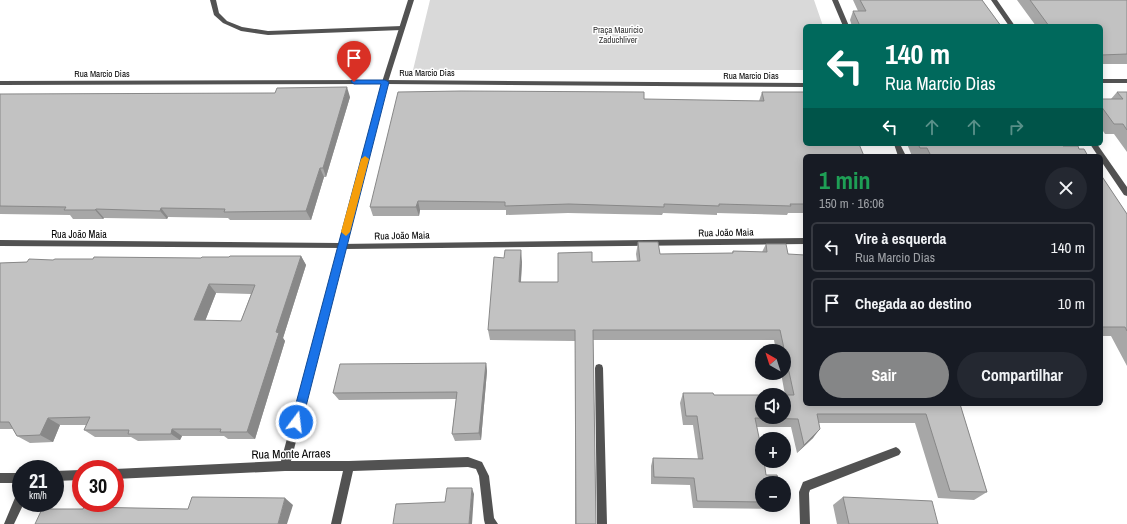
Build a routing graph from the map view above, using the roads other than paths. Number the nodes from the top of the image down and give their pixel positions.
1 (213, 0) edge
2 (411, 0) edge
3 (835, 0) edge
4 (994, 0) edge
5 (845, 24) edge
6 (1011, 24) edge
7 (402, 28) junction
8 (1103, 81) edge
9 (1127, 81) edge
10 (385, 82) junction
11 (0, 83) edge
12 (803, 85) edge
13 (1103, 158) edge
14 (1127, 193) edge
15 (803, 241) edge
16 (0, 243) edge
17 (342, 246) junction
18 (599, 368) dead end
19 (896, 452) dead end
20 (285, 466) junction
21 (348, 466) junction
22 (124, 474) edge
23 (0, 478) edge
24 (12, 478) edge
25 (14, 512) edge
26 (9, 524) edge
27 (336, 524) edge
28 (493, 524) edge
29 (602, 524) edge
30 (805, 524) edge

1 - 7 street
2 - 7 street
3 - 5 street
4 - 6 street
7 - 10 street
8 - 9 street
10 - 11 street, Rua Marcio Dias
10 - 12 street, Rua Marcio Dias
10 - 17 street
13 - 14 street
15 - 17 street, Rua João Maia
16 - 17 street, Rua João Maia
17 - 20 street
18 - 29 street
19 - 30 street
20 - 21 street, Rua Monte Arraes
20 - 22 street, Rua Monte Arraes
21 - 27 street
21 - 28 street, Rua Monte Arraes
23 - 24 street
25 - 26 street

